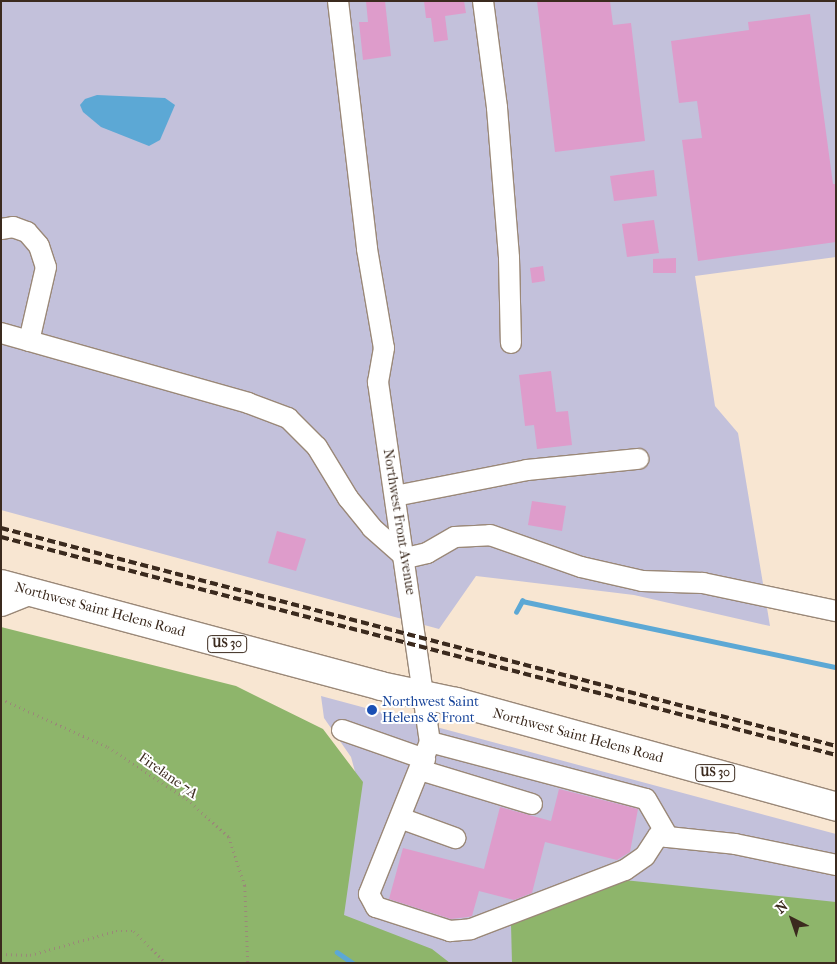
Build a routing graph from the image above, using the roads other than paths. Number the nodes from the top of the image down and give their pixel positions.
1 (338, 1) edge
2 (483, 1) edge
3 (1, 229) edge
4 (1, 333) edge
5 (29, 341) junction
6 (511, 343) dead end
7 (638, 459) dead end
8 (395, 496) junction
9 (406, 558) junction
10 (1, 584) edge
11 (30, 591) junction
12 (1, 603) edge
13 (836, 611) edge
14 (425, 695) junction
15 (342, 730) dead end
16 (425, 757) junction
17 (532, 804) dead end
18 (836, 806) edge
19 (400, 818) junction
20 (668, 837) junction
21 (455, 838) dead end
22 (836, 865) edge

1 - 8 lane, Northwest Front Avenue
2 - 6 lane
3 - 5 lane
4 - 5 lane
5 - 9 lane
7 - 8 lane
8 - 9 lane, Northwest Front Avenue
9 - 13 lane
9 - 14 lane, Northwest Front Avenue
10 - 11 highway, Northwest Saint Helens Road / US 30
11 - 12 main road
11 - 14 highway, Northwest Saint Helens Road / US 30
14 - 16 lane, Northwest Front Avenue
14 - 18 highway, Northwest Saint Helens Road / US 30
15 - 16 lane
16 - 17 lane
16 - 19 lane
16 - 20 lane
19 - 20 lane
19 - 21 lane
20 - 22 lane

